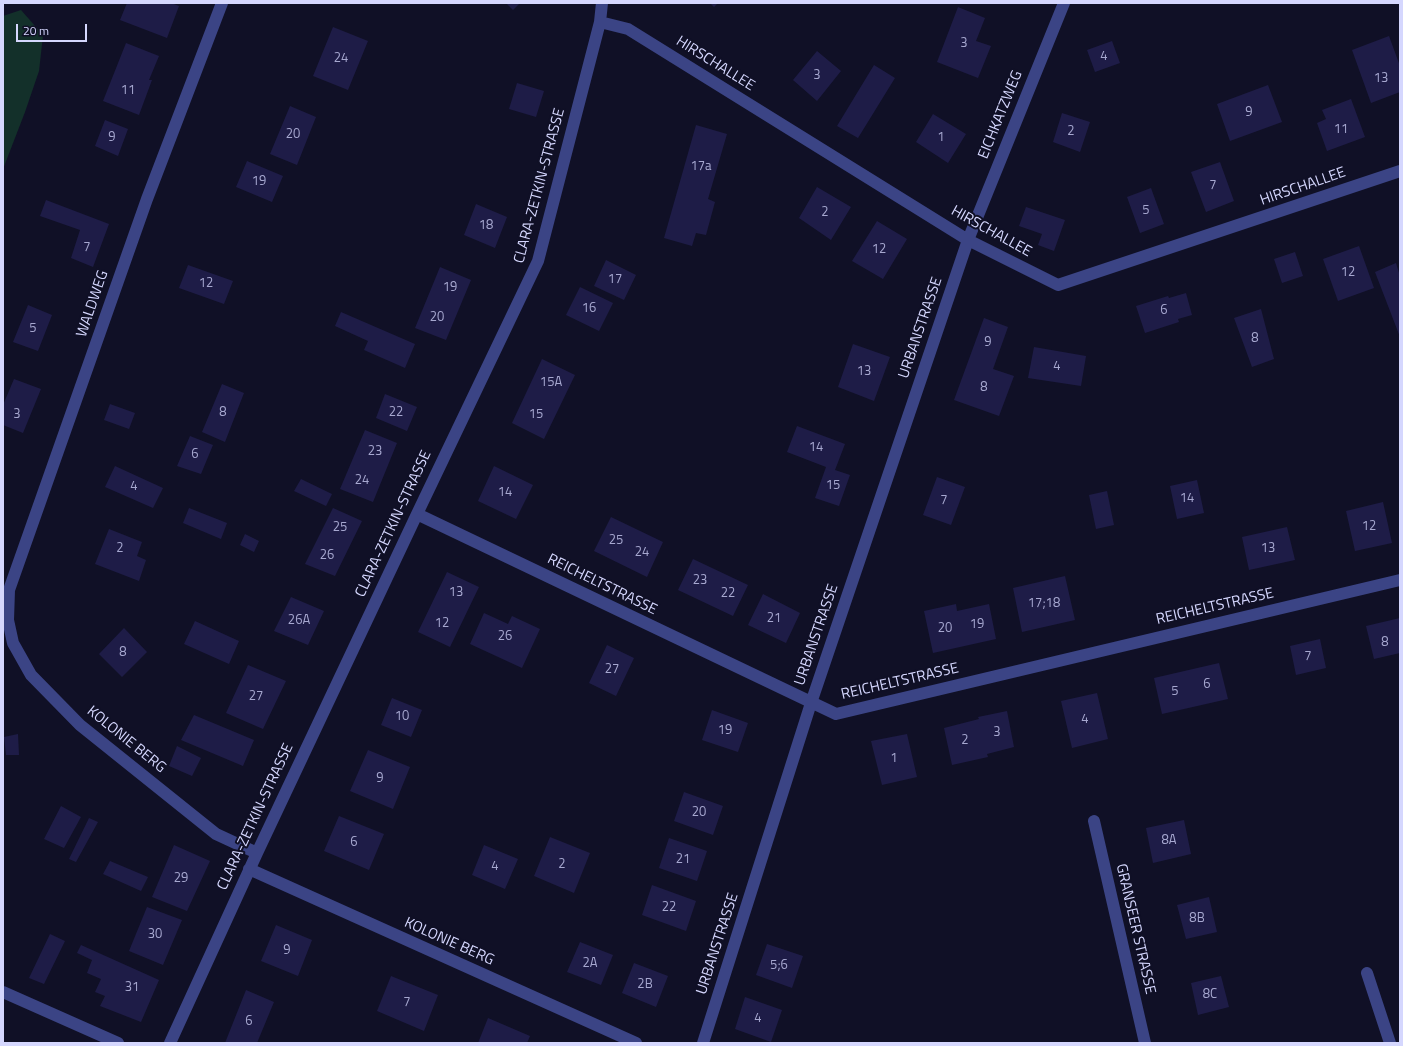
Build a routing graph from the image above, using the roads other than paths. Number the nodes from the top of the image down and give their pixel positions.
1 (222, 3) edge
2 (602, 3) edge
3 (1064, 3) edge
4 (600, 22) junction
5 (1400, 171) edge
6 (968, 240) junction
7 (417, 514) junction
8 (1400, 580) edge
9 (8, 620) joint
10 (811, 703) junction
11 (1094, 821) dead end
12 (257, 853) junction
13 (249, 869) junction
14 (1367, 973) dead end
15 (3, 992) edge
16 (118, 1043) edge
17 (170, 1043) edge
18 (636, 1043) edge
19 (703, 1043) edge
20 (1145, 1043) edge
21 (1390, 1043) edge

1 - 9 street, WALDWEG
2 - 4 street, CLARA-ZETKIN-STRASSE
3 - 6 street, EICHKATZWEG
4 - 6 street, HIRSCHALLEE
4 - 7 street, CLARA-ZETKIN-STRASSE
5 - 6 street, HIRSCHALLEE
6 - 10 street, URBANSTRASSE
7 - 10 street, REICHELTSTRASSE
7 - 12 street, CLARA-ZETKIN-STRASSE
8 - 10 street, REICHELTSTRASSE
9 - 12 street, KOLONIE BERG
10 - 19 street, URBANSTRASSE
11 - 20 street, GRANSEER STRASSE
12 - 13 street, CLARA-ZETKIN-STRASSE
13 - 17 street, CLARA-ZETKIN-STRASSE
13 - 18 street, KOLONIE BERG
14 - 21 street
15 - 16 street

